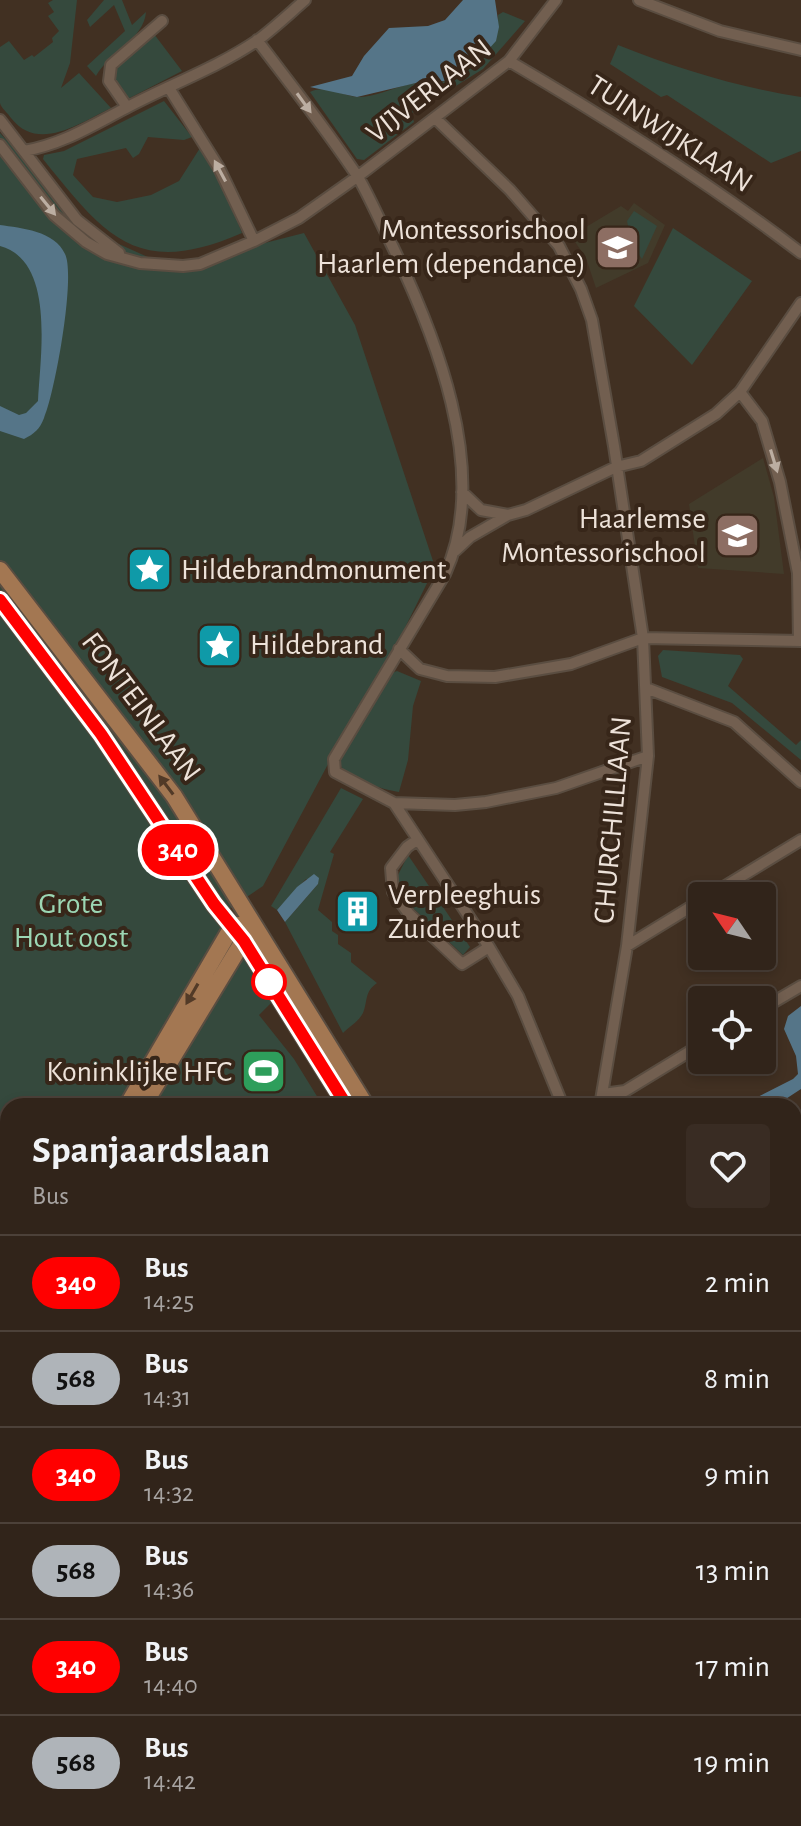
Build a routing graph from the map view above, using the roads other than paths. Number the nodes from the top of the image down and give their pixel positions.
1 (305, 0) edge
2 (556, 0) edge
3 (639, 0) edge
4 (162, 21) dead end
5 (257, 40) junction
6 (801, 50) edge
7 (509, 61) junction
8 (169, 88) junction
9 (127, 107) junction
10 (435, 118) junction
11 (0, 120) edge
12 (0, 145) edge
13 (24, 151) junction
14 (357, 177) junction
15 (254, 241) junction
16 (801, 253) edge
17 (128, 259) junction
18 (801, 303) edge
19 (740, 392) junction
20 (616, 467) junction
21 (462, 492) junction
22 (508, 515) junction
23 (455, 551) junction
24 (0, 570) edge
25 (0, 600) edge
26 (643, 638) junction
27 (800, 641) edge
28 (399, 649) junction
29 (646, 688) junction
30 (648, 756) junction
31 (801, 782) edge
32 (394, 803) junction
33 (417, 840) junction
34 (801, 840) edge
35 (732, 882) edge
36 (688, 909) edge
37 (253, 922) junction
38 (232, 927) junction
39 (244, 941) junction
40 (627, 946) junction
41 (489, 947) junction
42 (801, 986) edge
43 (776, 1001) edge
44 (688, 1053) edge
45 (603, 1094) junction
46 (132, 1098) edge
47 (148, 1098) edge
48 (342, 1098) edge
49 (361, 1098) edge
50 (560, 1098) edge
51 (602, 1098) edge

1 - 5 street
2 - 7 street, VIJVERLAAN
3 - 6 street
4 - 9 street
5 - 8 street
5 -> 14 street
7 - 10 street, VIJVERLAAN
7 - 16 street, TUINWIJKLAAN
8 - 9 street
15 -> 8 street
9 - 13 street
10 - 14 street, VIJVERLAAN
10 - 20 street, CHURCHILLLAAN
11 - 13 street
12 -> 17 street
13 - 17 street
14 - 15 street, VIJVERLAAN
14 - 21 street
15 - 17 street, VIJVERLAAN
18 - 19 street
19 - 20 street
19 -> 27 street
20 - 22 street
20 - 26 street, CHURCHILLLAAN
21 - 22 street
21 - 23 street
22 - 23 street
23 - 28 street
37 -> 24 main road, FONTEINLAAN
25 - 38 main road, FONTEINLAAN
26 - 27 street
26 - 28 street
26 - 29 street, CHURCHILLLAAN
28 - 32 street
29 - 30 street, CHURCHILLLAAN
29 - 31 street
30 - 32 street
30 - 40 street, CHURCHILLLAAN
32 - 33 street
33 - 41 street
33 - 41 street
34 - 35 street
36 - 40 street
37 - 38 main road
37 - 39 main road
37 - 49 main road, FONTEINLAAN
38 - 39 main road, FONTEINLAAN
38 -> 46 main road
39 - 47 main road
39 - 48 main road, FONTEINLAAN
40 - 45 street, CHURCHILLLAAN
41 - 50 street
42 - 43 street
44 - 45 street
45 - 51 street, CHURCHILLLAAN

